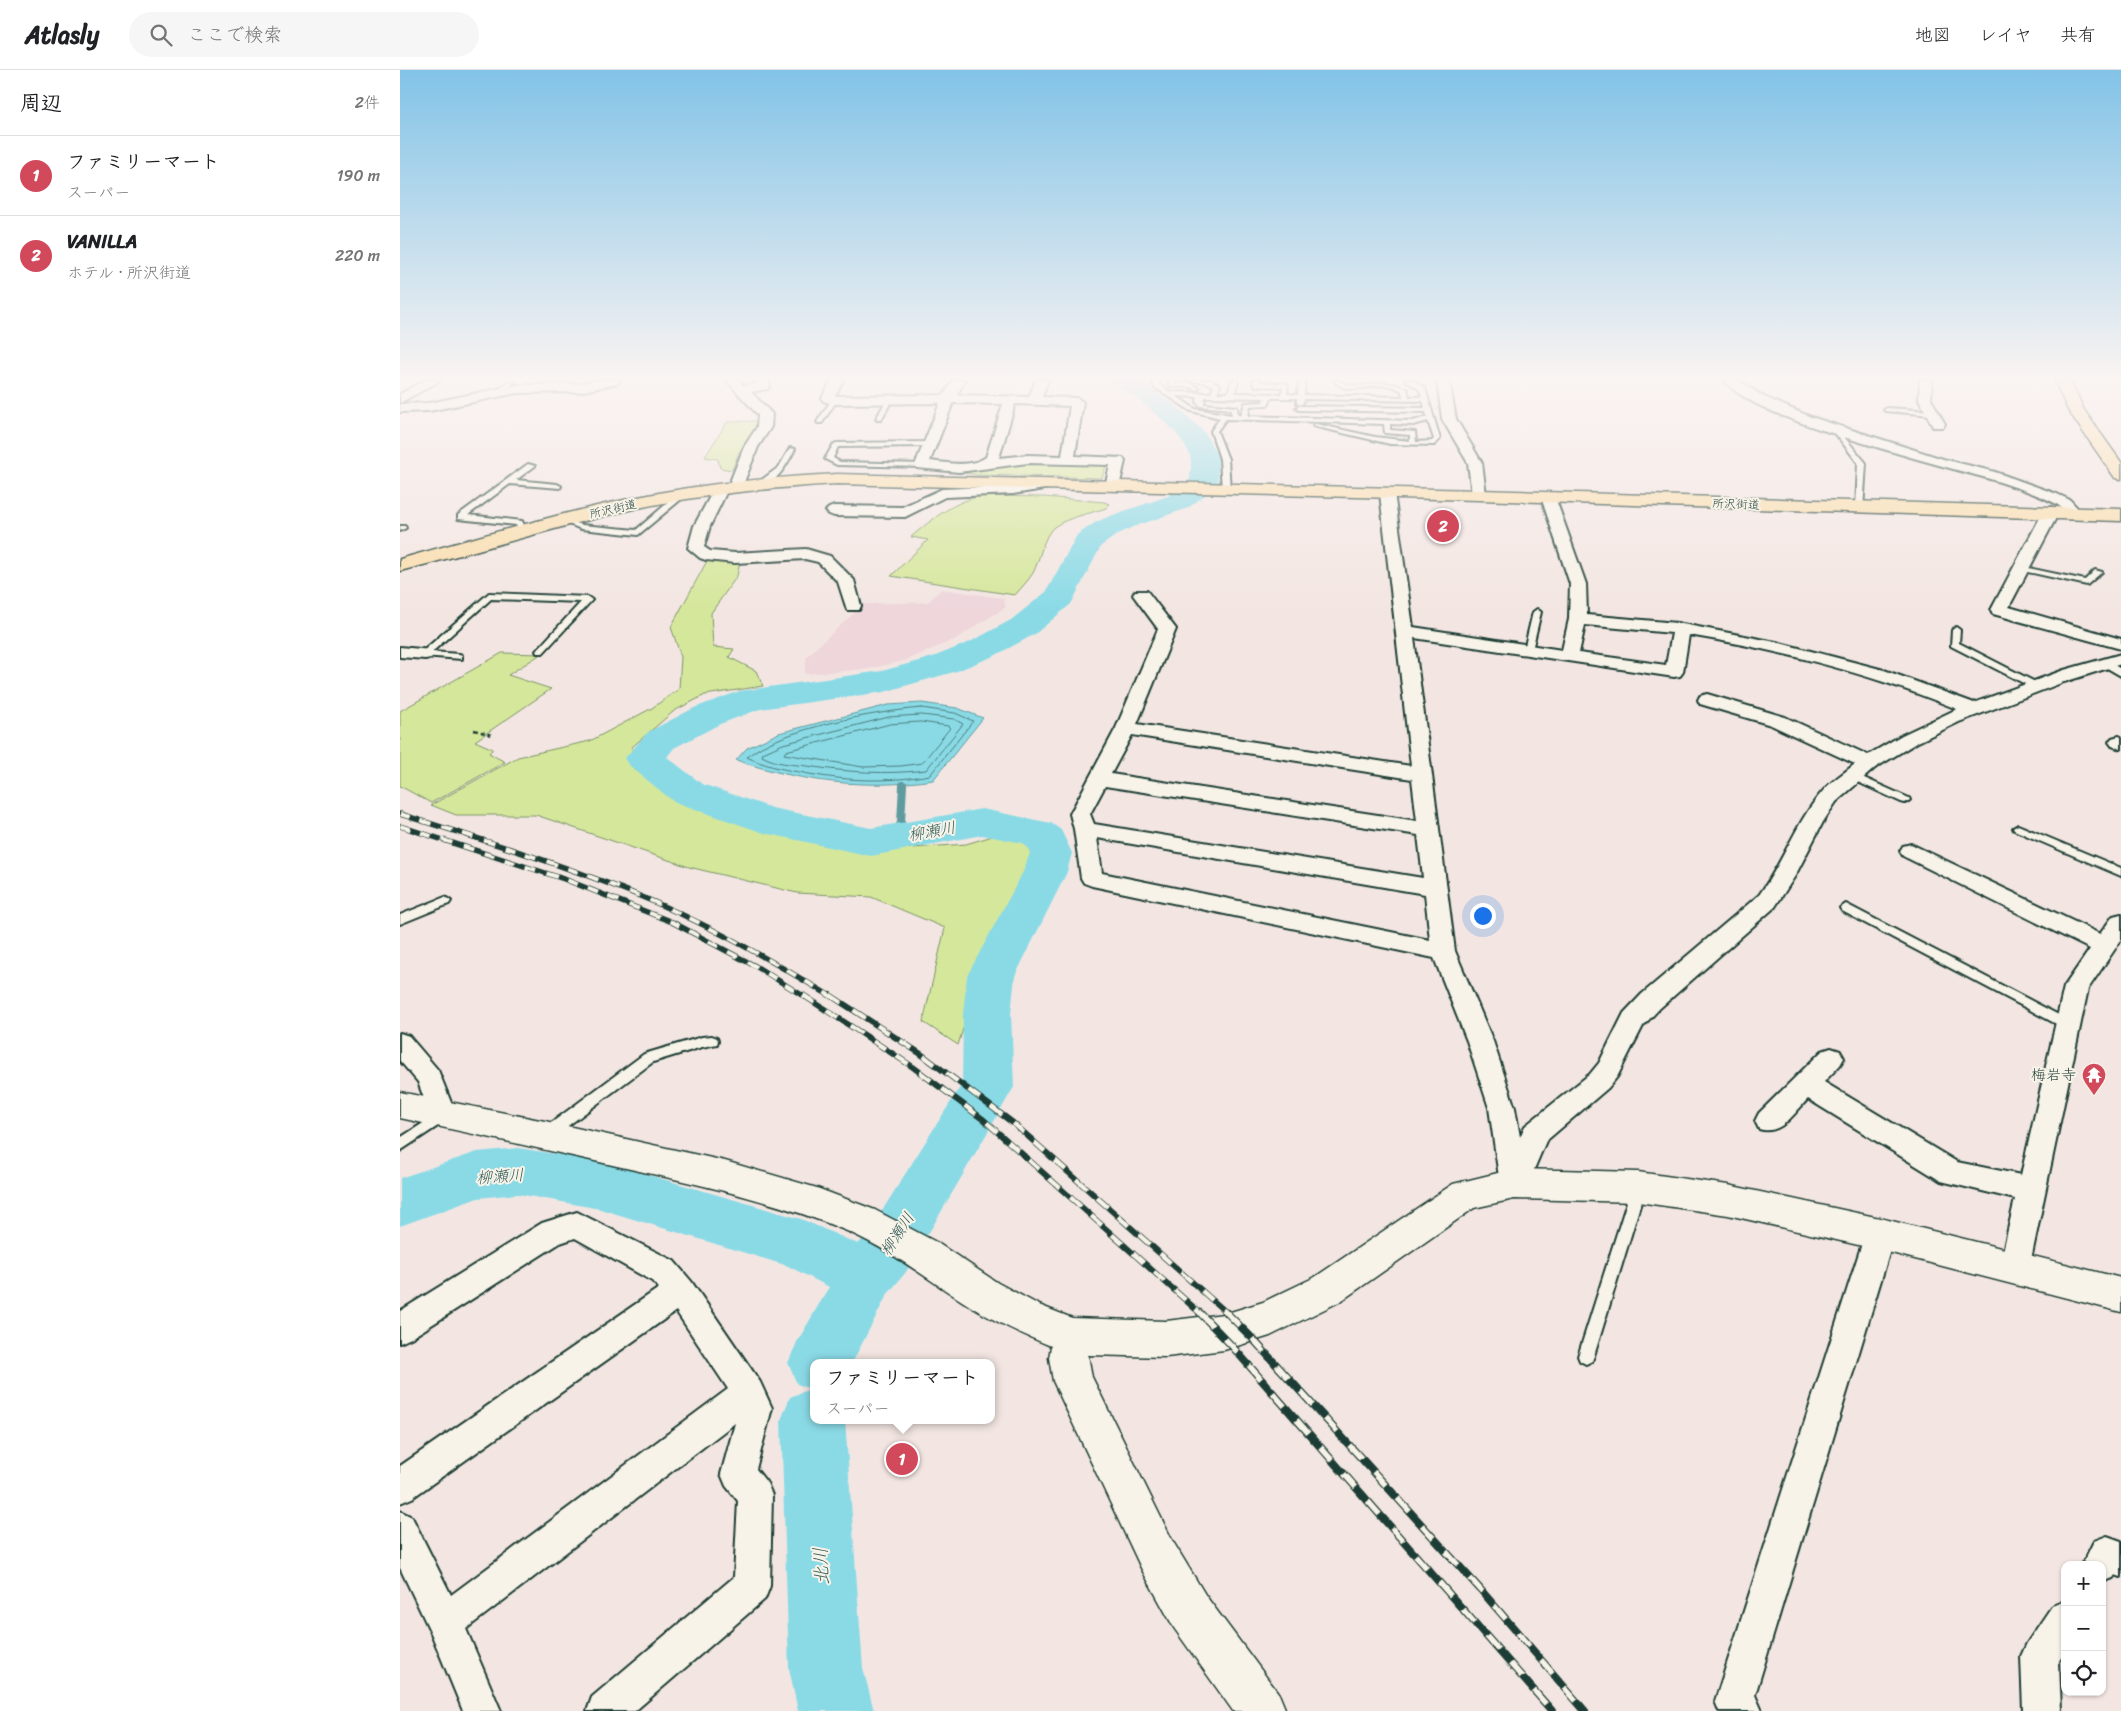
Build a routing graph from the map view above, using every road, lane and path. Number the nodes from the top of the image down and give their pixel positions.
1 (745, 457) edge
2 (788, 457) edge
3 (830, 457) edge
4 (926, 457) edge
5 (993, 457) edge
6 (1223, 457) edge
7 (1472, 457) edge
8 (1857, 457) edge
9 (1920, 457) edge
10 (2109, 457) edge
11 (1068, 458) joint
12 (988, 463) junction
13 (922, 465) junction
14 (531, 466) dead end
15 (2121, 474) edge
16 (508, 482) junction
17 (762, 484) junction
18 (1046, 485) junction
19 (557, 486) dead end
20 (1112, 487) junction
21 (728, 488) junction
22 (1220, 490) junction
23 (1387, 493) junction
24 (1479, 495) junction
25 (681, 496) junction
26 (1548, 497) junction
27 (1860, 508) junction
28 (834, 511) dead end
29 (2051, 512) junction
30 (2074, 513) junction
31 (2121, 515) edge
32 (564, 521) junction
33 (523, 531) junction
34 (400, 565) edge
35 (2022, 568) junction
36 (2098, 572) dead end
37 (1141, 595) dead end
38 (853, 606) dead end
39 (1537, 612) dead end
40 (1578, 618) junction
41 (1405, 630) junction
42 (1681, 630) junction
43 (1956, 630) dead end
44 (2121, 644) edge
45 (540, 650) dead end
46 (1528, 650) junction
47 (400, 652) edge
48 (425, 654) junction
49 (459, 657) dead end
50 (1569, 657) junction
51 (2116, 665) edge
52 (2036, 686) junction
53 (1707, 700) dead end
54 (1973, 709) junction
55 (1126, 728) junction
56 (474, 730) dead end
57 (492, 736) dead end
58 (1861, 769) junction
59 (1422, 774) junction
60 (1100, 779) junction
61 (1905, 800) dead end
62 (2018, 828) dead end
63 (1085, 829) junction
64 (1430, 830) junction
65 (1911, 851) dead end
66 (2121, 872) edge
67 (1436, 888) junction
68 (445, 900) dead end
69 (1846, 908) dead end
70 (400, 920) edge
71 (2121, 922) edge
72 (2104, 946) junction
73 (1443, 951) junction
74 (2068, 1025) junction
75 (712, 1041) dead end
76 (400, 1043) edge
77 (1831, 1058) dead end
78 (1805, 1084) junction
79 (400, 1105) edge
80 (444, 1115) junction
81 (1769, 1121) dead end
82 (545, 1135) junction
83 (400, 1145) edge
84 (1514, 1184) junction
85 (1638, 1187) junction
86 (2032, 1190) junction
87 (1880, 1234) junction
88 (2014, 1269) junction
89 (680, 1291) junction
90 (2121, 1295) edge
91 (400, 1328) edge
92 (1072, 1336) junction
93 (1586, 1356) dead end
94 (749, 1392) junction
95 (400, 1486) edge
96 (400, 1529) edge
97 (2121, 1559) edge
98 (2103, 1561) edge
99 (446, 1622) junction
100 (2061, 1625) edge
101 (474, 1708) edge
102 (606, 1711) edge
103 (1262, 1711) edge
104 (1743, 1711) edge
105 (2042, 1711) edge

1 - 21 street
2 - 17 lane
3 - 13 lane
4 - 13 street
5 - 12 street
6 - 22 lane
7 - 24 street
8 - 27 lane
9 - 30 street
10 - 15 main road
11 - 12 street
11 - 20 street
12 - 13 street
14 - 16 lane
16 - 19 lane
16 - 33 lane
17 - 18 main road, 所沢街道
17 - 21 main road, 所沢街道
18 - 20 main road, 所沢街道
18 - 28 street
20 - 22 main road, 所沢街道
21 - 25 main road, 所沢街道
21 - 38 street
22 - 23 main road, 所沢街道
23 - 24 main road, 所沢街道
23 - 41 street
24 - 26 main road, 所沢街道
25 - 32 main road, 所沢街道
25 - 32 lane
26 - 27 main road, 所沢街道
26 - 40 street
27 - 29 main road, 所沢街道
29 - 30 main road, 所沢街道
29 - 35 street
30 - 31 main road, 所沢街道
32 - 33 main road, 所沢街道
33 - 34 main road, 所沢街道
35 - 36 lane
35 - 44 street
37 - 55 street
39 - 46 lane
40 - 42 street
40 - 50 street
41 - 46 street
41 - 59 street
42 - 50 street
42 - 54 street
43 - 52 lane
45 - 48 lane
46 - 50 street
47 - 48 street
48 - 49 lane
51 - 52 street
52 - 54 street
53 - 58 street
54 - 58 street
55 - 59 street
55 - 60 street
56 - 57 path
58 - 61 lane
58 - 84 street
59 - 64 street
60 - 63 street
60 - 64 street
62 - 66 lane
63 - 67 street
63 - 73 street
64 - 67 street
65 - 72 street
67 - 73 street
68 - 70 lane
69 - 74 lane
71 - 72 street
72 - 74 street
73 - 84 street
74 - 86 street
75 - 82 lane
76 - 80 street
77 - 78 street
78 - 81 street
78 - 86 street
79 - 80 street
80 - 82 street
80 - 83 lane
82 - 92 street
84 - 85 street
84 - 92 street
85 - 87 street
85 - 93 lane
86 - 88 street
87 - 88 street
87 - 104 street
88 - 90 street
89 - 91 street
89 - 94 street
89 - 95 street
92 - 103 street
94 - 99 street
94 - 102 street
96 - 99 street
97 - 98 street
99 - 101 street
100 - 105 street

